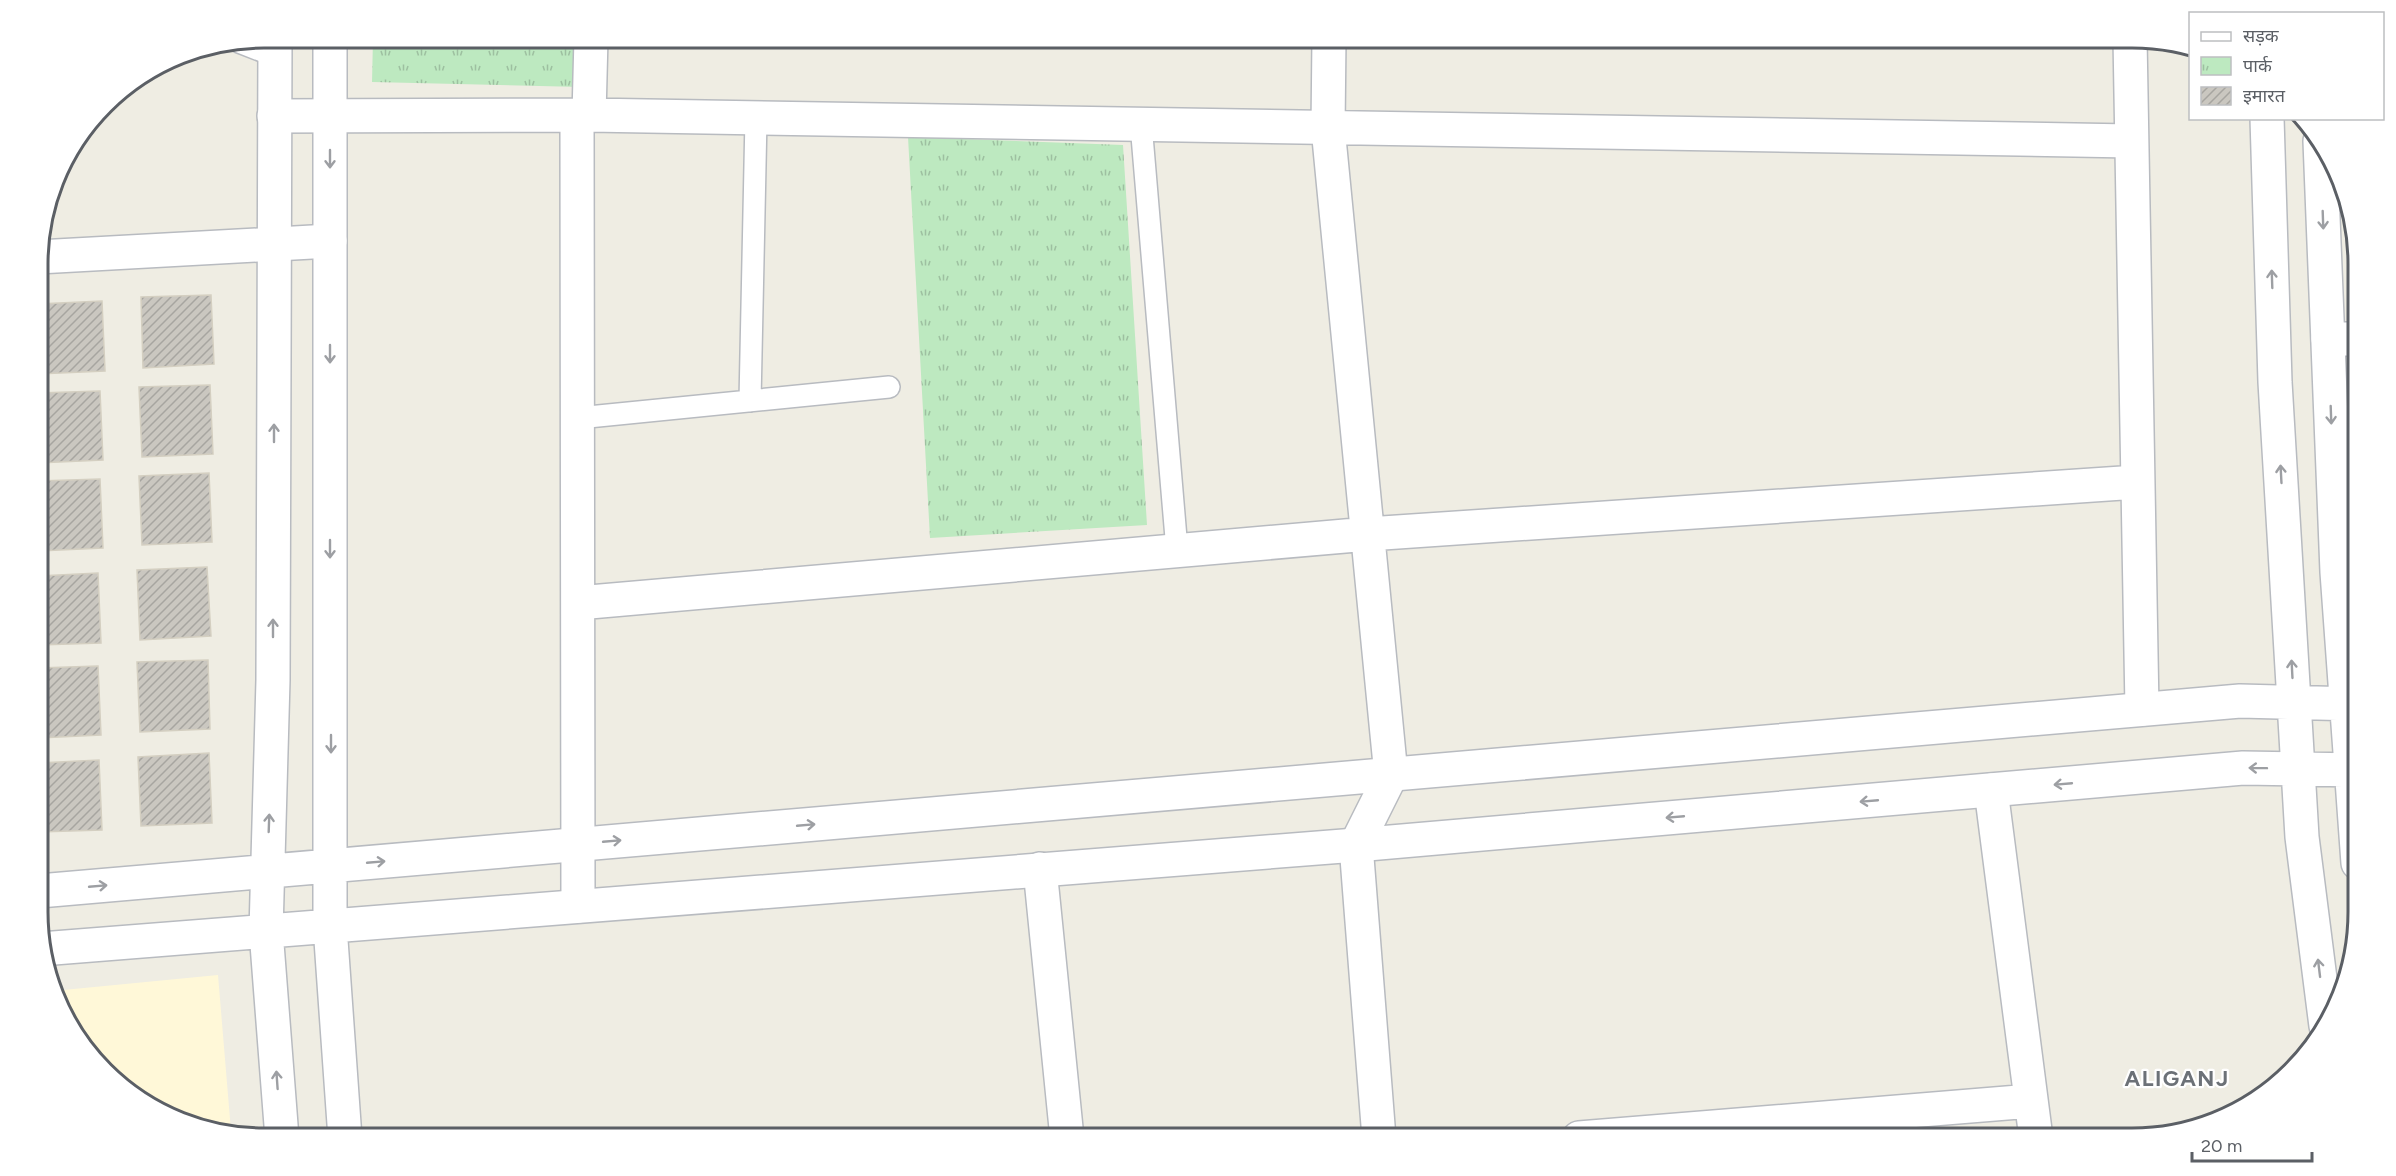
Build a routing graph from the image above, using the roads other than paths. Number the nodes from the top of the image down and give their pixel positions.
1 (275, 48) edge
2 (330, 48) edge
3 (590, 48) edge
4 (1329, 48) edge
5 (2130, 48) edge
6 (583, 115) junction
7 (274, 116) junction
8 (330, 116) junction
9 (756, 118) junction
10 (2267, 120) edge
11 (1141, 124) junction
12 (1328, 128) junction
13 (2131, 141) junction
14 (2326, 167) edge
15 (330, 241) junction
16 (274, 244) junction
17 (48, 256) edge
18 (2343, 339) edge
19 (889, 387) dead end
20 (750, 401) junction
21 (578, 418) junction
22 (2137, 482) junction
23 (1368, 534) junction
24 (1177, 550) junction
25 (578, 603) junction
26 (2348, 663) edge
27 (2294, 702) junction
28 (2348, 704) edge
29 (2142, 709) junction
30 (2299, 769) junction
31 (2348, 770) edge
32 (1391, 775) junction
33 (1991, 790) junction
34 (578, 844) junction
35 (1356, 845) junction
36 (331, 866) junction
37 (1040, 869) junction
38 (268, 871) junction
39 (48, 890) edge
40 (578, 906) junction
41 (330, 926) junction
42 (266, 931) junction
43 (51, 948) edge
44 (2324, 1011) edge
45 (2031, 1101) junction
46 (281, 1128) edge
47 (344, 1128) edge
48 (1066, 1128) edge
49 (1378, 1128) edge
50 (1737, 1128) edge
51 (2035, 1128) edge

1 - 7 street
2 - 8 street
3 - 6 street
4 - 12 street
5 - 13 street
6 - 8 street
6 - 9 street
6 - 21 street
7 - 8 street
7 - 16 street
8 -> 15 street
9 - 11 street
9 - 20 lane
27 -> 10 street
11 - 12 street
11 - 24 lane
12 - 13 street
12 - 23 street
13 - 22 street
14 -> 18 street
15 - 16 street
15 -> 36 street
16 - 17 street
38 -> 16 street
18 -> 26 street
19 - 20 lane
20 - 21 lane
21 - 25 street
22 - 23 street
22 - 29 street
23 - 24 street
23 - 32 street
24 - 25 street
25 - 34 street
27 - 28 street
27 - 29 street
27 - 30 street
29 - 32 street
30 - 31 street
30 -> 33 street
44 -> 30 street
34 -> 32 street
32 - 35 street
33 -> 35 street
33 - 45 street
36 -> 34 street
34 - 40 street
35 - 37 street
35 - 49 street
36 - 38 street
36 - 41 street
37 - 40 street
37 - 48 street
39 -> 38 street
38 - 42 street
40 - 41 street
41 - 42 street
41 - 47 street
42 - 43 street
46 -> 42 street
45 - 50 street
45 - 51 street

